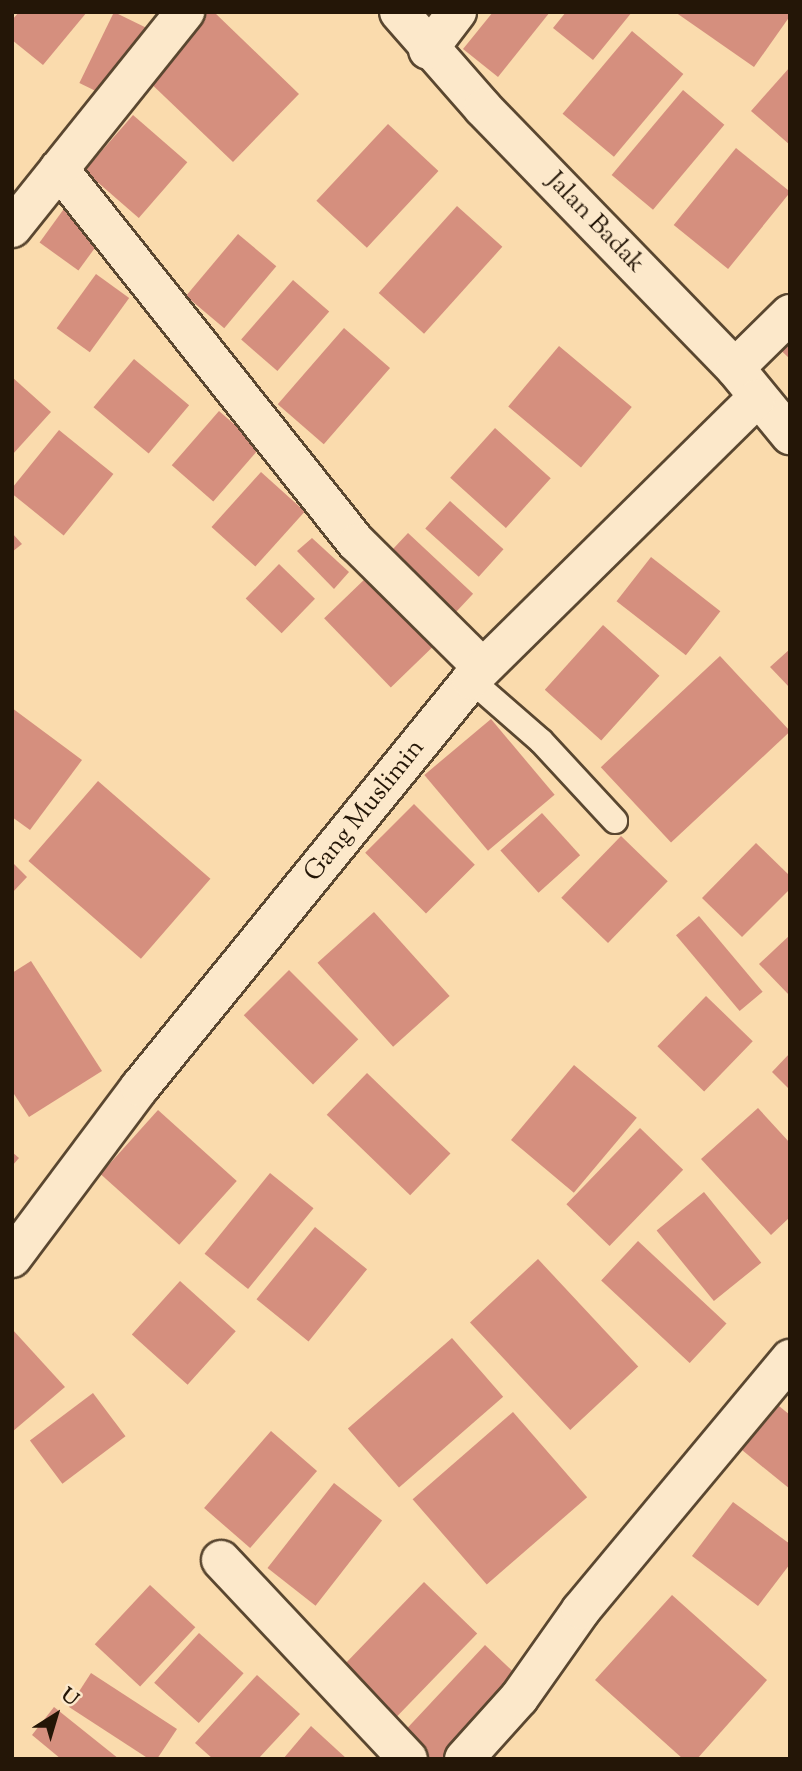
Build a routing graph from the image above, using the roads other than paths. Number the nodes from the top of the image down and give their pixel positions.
1 (185, 12) edge
2 (399, 12) edge
3 (457, 12) edge
4 (428, 50) junction
5 (59, 169) junction
6 (12, 228) edge
7 (790, 314) edge
8 (735, 368) junction
9 (756, 399) junction
10 (790, 435) edge
11 (477, 674) junction
12 (615, 821) dead end
13 (12, 1258) edge
14 (790, 1359) edge
15 (221, 1560) dead end
16 (408, 1759) edge
17 (464, 1759) edge

1 - 5 street
2 - 4 street, Jalan Badak
3 - 4 street
4 - 8 street, Jalan Badak
5 - 6 street
5 - 11 street
7 - 8 street
8 - 9 street, Jalan Badak
9 - 10 street, Jalan Badak
9 - 11 street, Gang Muslimin
11 - 12 lane
11 - 13 street, Gang Muslimin
14 - 17 street
15 - 16 street

